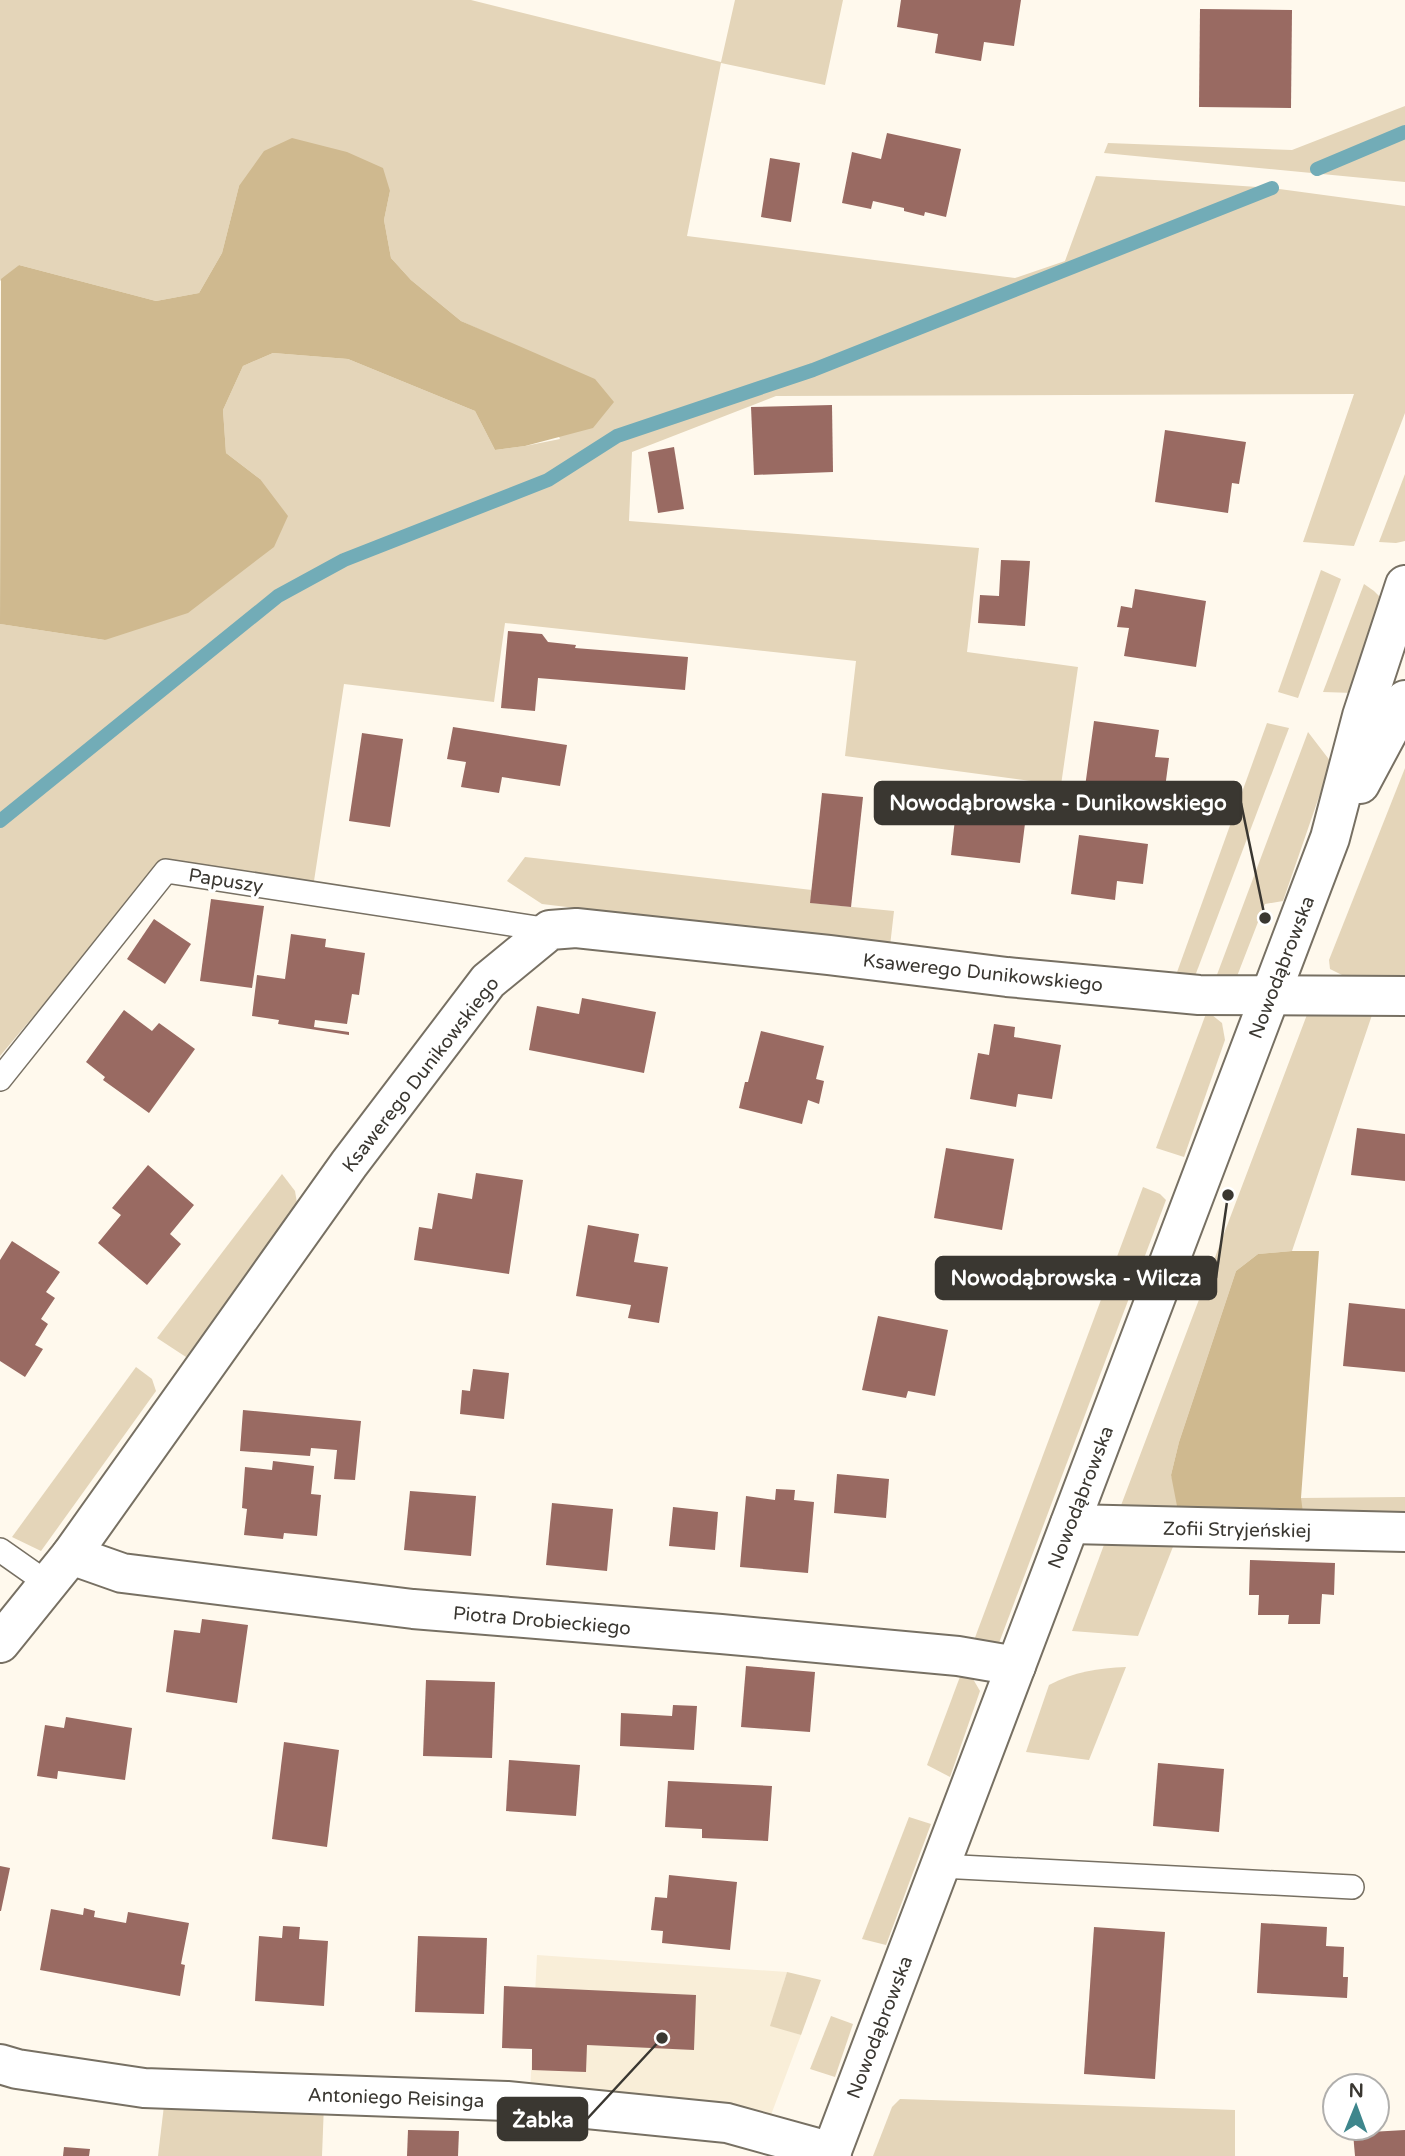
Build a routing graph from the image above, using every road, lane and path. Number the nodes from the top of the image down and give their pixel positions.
1 (1405, 585) edge
2 (1405, 700) edge
3 (1330, 838) junction
4 (550, 930) junction
5 (1270, 996) junction
6 (1405, 996) edge
7 (0, 1079) edge
8 (1070, 1524) junction
9 (1405, 1532) edge
10 (0, 1550) edge
11 (71, 1555) junction
12 (47, 1583) junction
13 (0, 1643) edge
14 (1016, 1667) junction
15 (940, 1866) junction
16 (1352, 1887) dead end
17 (0, 2064) edge
18 (831, 2154) edge

1 - 3 street, Nowodąbrowska
2 - 3 street, Nowodąbrowska
3 - 5 street, Nowodąbrowska
4 - 5 street, Ksawerego Dunikowskiego
4 - 7 lane, Papuszy
4 - 11 street, Ksawerego Dunikowskiego
5 - 6 street, Ksawerego Dunikowskiego
5 - 8 street, Nowodąbrowska
8 - 9 street, Zofii Stryjeńskiej
8 - 14 street, Nowodąbrowska
10 - 12 lane
11 - 12 street, Ksawerego Dunikowskiego
11 - 14 street, Piotra Drobieckiego
12 - 13 street, Ksawerego Dunikowskiego
14 - 15 street, Nowodąbrowska
15 - 16 lane
15 - 18 street, Nowodąbrowska
17 - 18 street, Antoniego Reisinga

